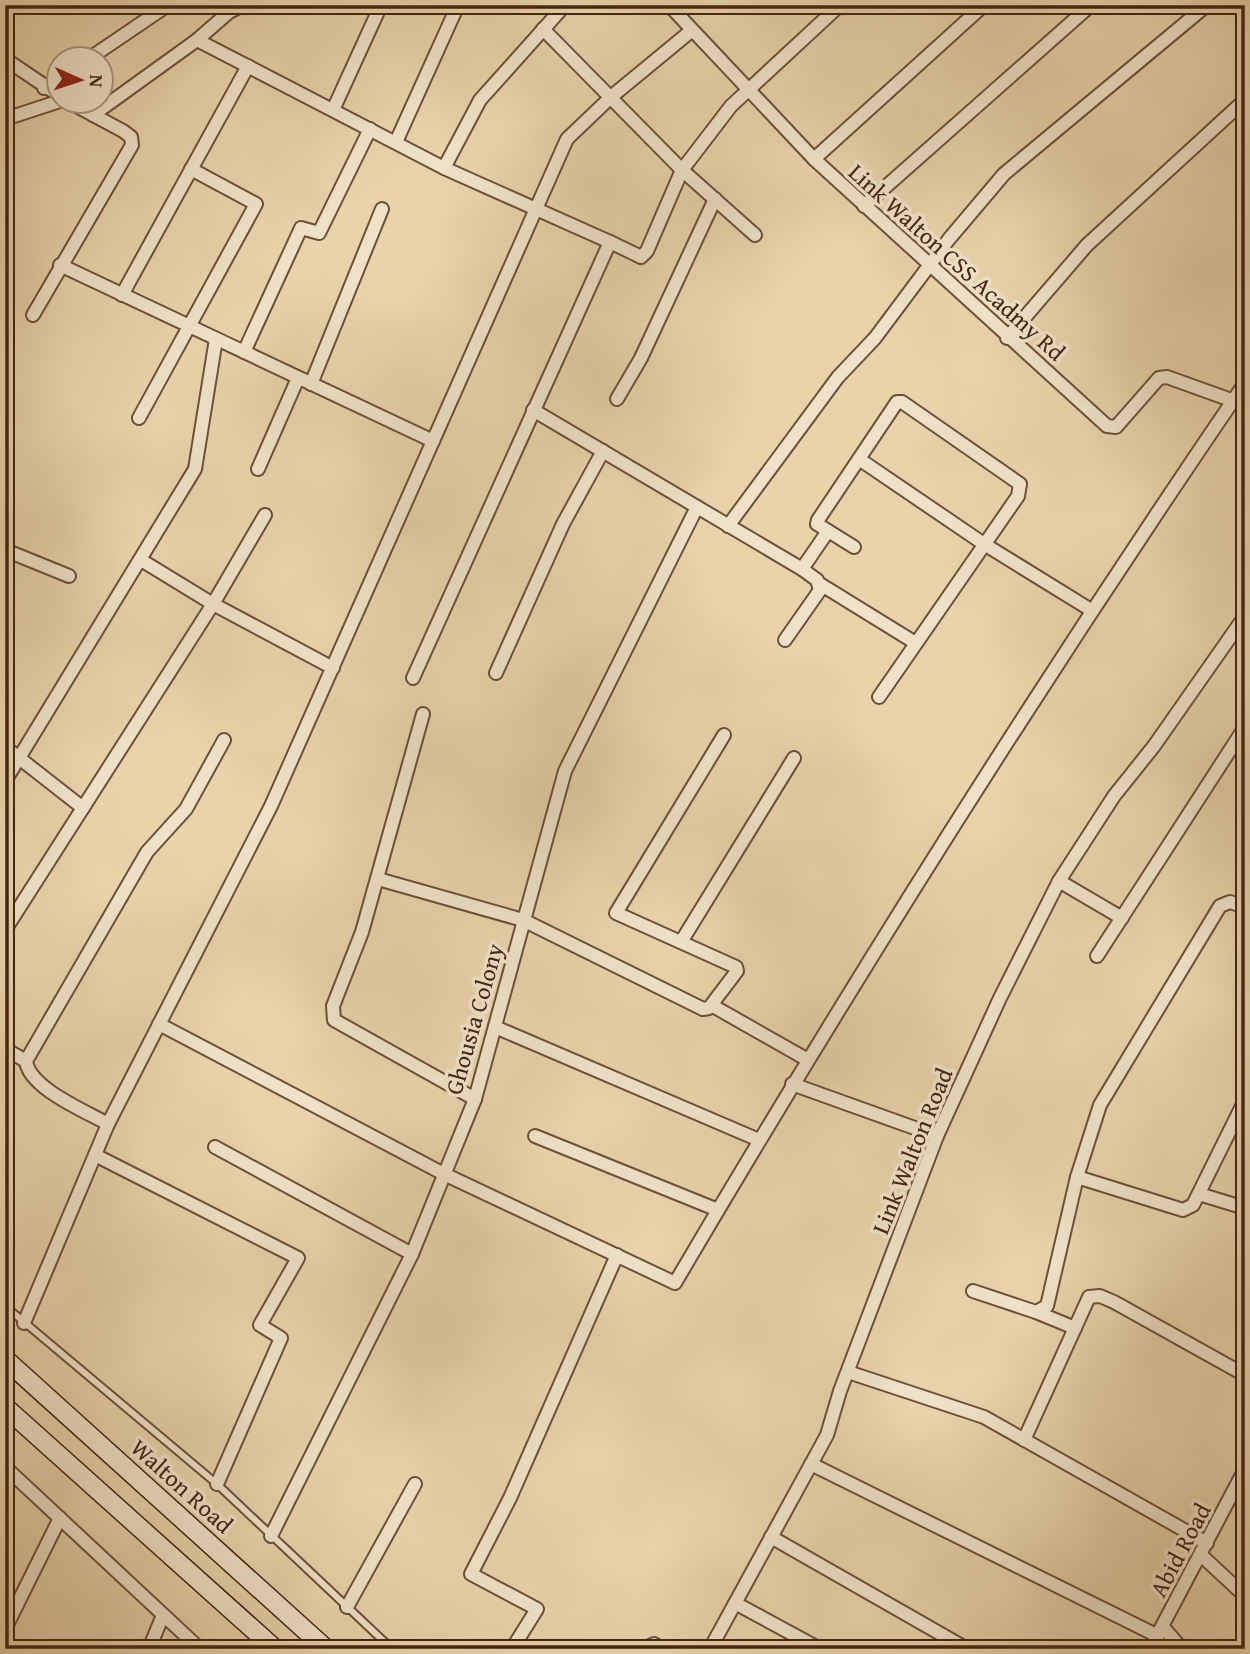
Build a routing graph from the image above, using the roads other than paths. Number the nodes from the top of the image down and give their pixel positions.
1 (168, 5) edge
2 (243, 5) edge
3 (381, 5) edge
4 (458, 5) edge
5 (565, 5) edge
6 (669, 5) edge
7 (840, 5) edge
8 (984, 5) edge
9 (1091, 5) edge
10 (1199, 7) edge
11 (542, 29) junction
12 (691, 32) junction
13 (197, 40) junction
14 (108, 46) edge
15 (5, 59) edge
16 (248, 66) junction
17 (44, 88) edge
18 (747, 89) junction
19 (611, 97) junction
20 (116, 98) edge
21 (1245, 100) edge
22 (46, 104) edge
23 (333, 110) junction
24 (95, 116) edge
25 (5, 119) edge
26 (370, 129) junction
27 (396, 142) junction
28 (814, 159) junction
29 (444, 168) junction
30 (191, 169) junction
31 (682, 170) junction
32 (715, 199) junction
33 (864, 206) junction
34 (538, 208) junction
35 (382, 209) dead end
36 (755, 234) dead end
37 (610, 242) junction
38 (60, 265) junction
39 (929, 266) junction
40 (122, 295) junction
41 (33, 315) dead end
42 (190, 327) junction
43 (1007, 338) junction
44 (216, 339) junction
45 (244, 352) junction
46 (298, 377) junction
47 (1245, 383) edge
48 (311, 384) junction
49 (617, 399) dead end
50 (1238, 403) edge
51 (533, 410) junction
52 (139, 418) dead end
53 (433, 441) junction
54 (603, 451) junction
55 (859, 459) junction
56 (258, 469) dead end
57 (697, 507) junction
58 (265, 515) dead end
59 (729, 526) junction
60 (828, 531) junction
61 (984, 544) junction
62 (854, 547) dead end
63 (5, 550) edge
64 (141, 560) junction
65 (802, 569) junction
66 (69, 576) dead end
67 (820, 584) junction
68 (214, 604) junction
69 (1091, 610) junction
70 (1245, 615) edge
71 (785, 640) dead end
72 (914, 642) junction
73 (333, 668) junction
74 (496, 673) dead end
75 (412, 678) dead end
76 (879, 697) dead end
77 (423, 714) dead end
78 (1245, 727) edge
79 (724, 735) dead end
80 (224, 740) dead end
81 (5, 747) edge
82 (21, 757) junction
83 (794, 758) dead end
84 (5, 781) edge
85 (83, 808) junction
86 (378, 879) junction
87 (1059, 881) junction
88 (1245, 907) edge
89 (1122, 918) junction
90 (523, 920) junction
91 (5, 930) edge
92 (681, 942) junction
93 (1097, 956) dead end
94 (713, 1006) junction
95 (159, 1024) junction
96 (495, 1027) junction
97 (5, 1049) edge
98 (808, 1060) junction
99 (26, 1061) junction
100 (792, 1084) junction
101 (475, 1099) junction
102 (1245, 1100) edge
103 (107, 1124) junction
104 (535, 1136) dead end
105 (937, 1136) junction
106 (759, 1140) junction
107 (215, 1146) dead end
108 (95, 1155) junction
109 (444, 1174) junction
110 (1077, 1177) junction
111 (1199, 1194) junction
112 (1245, 1208) edge
113 (718, 1210) junction
114 (412, 1254) junction
115 (617, 1255) junction
116 (973, 1291) dead end
117 (5, 1306) edge
118 (1036, 1312) junction
119 (24, 1324) junction
120 (1075, 1328) junction
121 (5, 1359) edge
122 (848, 1372) junction
123 (1245, 1375) edge
124 (5, 1407) edge
125 (1024, 1440) junction
126 (811, 1464) junction
127 (5, 1467) edge
128 (1244, 1473) edge
129 (217, 1484) junction
130 (415, 1484) dead end
131 (60, 1518) junction
132 (271, 1536) junction
133 (771, 1537) junction
134 (1204, 1549) junction
135 (1245, 1596) edge
136 (735, 1603) junction
137 (347, 1607) junction
138 (163, 1615) junction
139 (5, 1629) edge
140 (1160, 1631) junction
141 (149, 1649) edge
142 (200, 1649) edge
143 (275, 1649) edge
144 (326, 1649) edge
145 (392, 1649) edge
146 (512, 1649) edge
147 (643, 1649) edge
148 (662, 1649) edge
149 (710, 1649) edge
150 (820, 1649) edge
151 (967, 1649) edge
152 (1150, 1649) edge
153 (1182, 1649) edge

1 - 14 street
2 - 13 street
3 - 23 street
4 - 27 street
5 - 11 street
6 - 12 street, Link Walton CSS Acadmy Rd
7 - 18 street
8 - 28 street
9 - 33 street
10 - 39 street
11 - 19 street
11 - 29 street
12 - 18 street, Link Walton CSS Acadmy Rd
12 - 19 street
13 - 16 street
13 - 20 street
15 - 17 street
16 - 23 street
16 - 30 street
18 - 28 street, Link Walton CSS Acadmy Rd
18 - 31 street
19 - 31 street
19 - 34 street
21 - 43 street
22 - 25 street
23 - 26 street
24 - 38 street
26 - 27 street
26 - 45 street
27 - 29 street
28 - 33 street, Link Walton CSS Acadmy Rd
29 - 34 street
30 - 40 street
30 - 42 street
31 - 32 street
31 - 37 street
32 - 36 street
32 - 49 street
33 - 39 street, Link Walton CSS Acadmy Rd
34 - 37 street
34 - 53 street
35 - 48 street
37 - 51 street
38 - 40 street
38 - 41 street
39 - 43 street, Link Walton CSS Acadmy Rd
39 - 59 street
40 - 42 street
42 - 44 street
42 - 52 street
43 - 50 street, Link Walton CSS Acadmy Rd
44 - 45 street
44 - 64 street
45 - 46 street
46 - 48 street
46 - 56 street
47 - 50 street
48 - 53 street
50 - 69 street
51 - 54 street
51 - 75 street
53 - 73 street
54 - 57 street
54 - 74 street
55 - 60 street
55 - 61 street
55 - 61 street
57 - 59 street
57 - 90 street, Ghousia Colony
58 - 68 street
59 - 65 street
60 - 62 street
60 - 65 street
61 - 69 street
61 - 72 street
63 - 66 street
64 - 68 street
64 - 82 street
65 - 67 street
67 - 71 street
67 - 72 street
68 - 73 street
68 - 85 street
69 - 98 street
70 - 87 street, Link Walton Road
72 - 76 street
73 - 95 street
77 - 86 street
78 - 89 street
79 - 92 street
80 - 99 street
81 - 82 street
82 - 84 street
82 - 85 street
83 - 92 street
85 - 91 street
86 - 90 street
86 - 101 street
87 - 89 street
87 - 105 street, Link Walton Road
88 - 110 street
89 - 93 street
90 - 94 street
90 - 96 street, Ghousia Colony
92 - 94 street
94 - 98 street
95 - 103 street
95 - 109 street
96 - 101 street, Ghousia Colony
96 - 106 street
97 - 99 street
98 - 100 street
99 - 103 street
100 - 105 street
100 - 106 street
101 - 109 street, Ghousia Colony
102 - 111 street
103 - 108 street
104 - 113 street
105 - 122 street, Link Walton Road
106 - 113 street
107 - 114 street
108 - 119 street
108 - 129 street
109 - 114 street, Ghousia Colony
109 - 115 street
110 - 111 street
110 - 118 street
111 - 112 street
113 - 115 street
114 - 132 street, Ghousia Colony
115 - 146 street
116 - 118 street
117 - 119 lane
118 - 120 street
119 - 129 lane
120 - 123 street
120 - 125 street
121 - 144 main road, Walton Road
122 - 125 street
122 - 126 street, Link Walton Road
124 - 143 main road
125 - 134 street
126 - 133 street, Link Walton Road
126 - 140 street
127 - 131 street
128 - 134 street, Abid Road
129 - 132 lane
130 - 137 street
131 - 138 street
131 - 139 street
132 - 137 lane
133 - 136 street, Link Walton Road
133 - 151 street
134 - 135 street
134 - 140 street, Abid Road
136 - 149 street, Link Walton Road
136 - 150 street
137 - 145 lane
138 - 141 street
138 - 142 street
140 - 152 street, Abid Road
140 - 153 street
147 - 148 street

